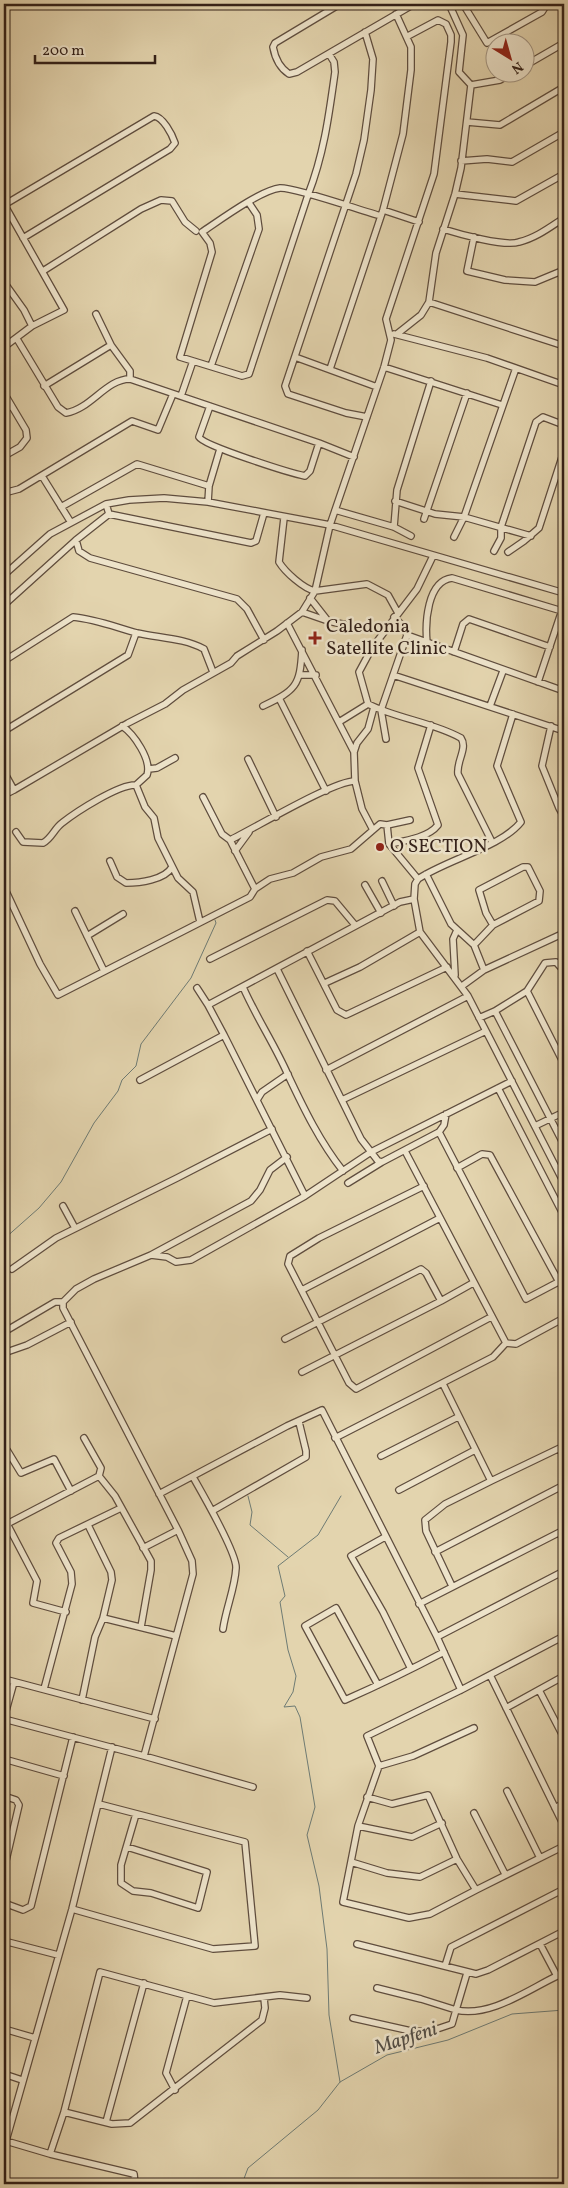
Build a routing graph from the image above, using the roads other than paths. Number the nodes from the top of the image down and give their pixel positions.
1 (128, 4) edge
2 (135, 4) edge
3 (340, 4) edge
4 (414, 4) edge
5 (449, 4) edge
6 (464, 4) edge
7 (548, 4) edge
8 (396, 14) junction
9 (365, 32) junction
10 (408, 36) junction
11 (564, 43) edge
12 (329, 54) junction
13 (536, 59) edge
14 (488, 82) edge
15 (471, 85) junction
16 (564, 87) edge
17 (467, 122) junction
18 (564, 132) edge
19 (461, 161) junction
20 (564, 174) edge
21 (455, 194) junction
22 (308, 195) junction
23 (249, 203) junction
24 (4, 205) edge
25 (344, 205) junction
26 (382, 213) junction
27 (564, 218) edge
28 (419, 222) junction
29 (442, 229) junction
30 (196, 231) dead end
31 (474, 237) junction
32 (23, 238) junction
33 (564, 270) edge
34 (43, 271) junction
35 (4, 282) edge
36 (6, 292) edge
37 (429, 302) junction
38 (96, 314) dead end
39 (32, 326) junction
40 (394, 334) junction
41 (17, 339) junction
42 (110, 345) junction
43 (564, 346) edge
44 (4, 347) edge
45 (295, 357) junction
46 (193, 361) junction
47 (211, 366) junction
48 (384, 367) junction
49 (516, 368) junction
50 (330, 369) junction
51 (130, 379) junction
52 (430, 381) junction
53 (564, 385) edge
54 (44, 386) junction
55 (377, 387) junction
56 (4, 393) edge
57 (467, 393) junction
58 (173, 394) junction
59 (181, 396) junction
60 (502, 405) junction
61 (11, 406) junction
62 (210, 406) junction
63 (4, 410) edge
64 (367, 417) junction
65 (564, 425) edge
66 (319, 443) junction
67 (220, 448) junction
68 (564, 451) edge
69 (4, 456) edge
70 (354, 457) junction
71 (42, 476) junction
72 (209, 486) junction
73 (4, 493) edge
74 (395, 501) junction
75 (208, 502) junction
76 (106, 504) junction
77 (61, 506) junction
78 (335, 510) junction
79 (427, 512) junction
80 (264, 513) junction
81 (109, 514) junction
82 (284, 518) junction
83 (464, 518) junction
84 (424, 519) dead end
85 (70, 522) junction
86 (330, 525) junction
87 (394, 527) junction
88 (501, 527) junction
89 (411, 536) dead end
90 (531, 536) junction
91 (454, 537) dead end
92 (76, 540) junction
93 (494, 551) dead end
94 (508, 552) dead end
95 (433, 556) junction
96 (4, 575) edge
97 (564, 586) edge
98 (315, 591) junction
99 (563, 593) edge
100 (310, 598) junction
101 (564, 604) edge
102 (4, 605) edge
103 (562, 611) junction
104 (302, 612) junction
105 (396, 615) junction
106 (328, 621) junction
107 (287, 623) junction
108 (347, 625) dead end
109 (136, 632) junction
110 (407, 635) junction
111 (264, 640) junction
112 (427, 643) junction
113 (550, 647) junction
114 (302, 650) junction
115 (454, 652) junction
116 (4, 662) edge
117 (503, 671) junction
118 (213, 672) junction
119 (300, 675) junction
120 (316, 675) junction
121 (393, 675) junction
122 (538, 682) junction
123 (564, 691) edge
124 (279, 698) junction
125 (371, 705) junction
126 (263, 706) dead end
127 (490, 706) junction
128 (381, 710) junction
129 (513, 714) junction
130 (339, 722) junction
131 (125, 724) junction
132 (431, 725) junction
133 (550, 726) junction
134 (4, 731) edge
135 (564, 731) edge
136 (386, 739) dead end
137 (354, 752) junction
138 (175, 758) dead end
139 (248, 759) dead end
140 (149, 769) junction
141 (4, 772) edge
142 (355, 781) junction
143 (136, 785) junction
144 (14, 790) junction
145 (326, 791) junction
146 (4, 795) edge
147 (203, 797) dead end
148 (562, 809) edge
149 (276, 817) junction
150 (564, 817) edge
151 (410, 820) dead end
152 (387, 825) junction
153 (250, 830) junction
154 (372, 830) junction
155 (16, 832) dead end
156 (230, 840) junction
157 (492, 842) junction
158 (389, 844) junction
159 (235, 851) junction
160 (110, 861) dead end
161 (172, 867) junction
162 (426, 874) junction
163 (418, 879) junction
164 (382, 881) dead end
165 (365, 885) dead end
166 (4, 888) edge
167 (255, 890) junction
168 (414, 899) junction
169 (394, 906) junction
170 (75, 911) dead end
171 (381, 913) junction
172 (123, 914) dead end
173 (200, 922) junction
174 (355, 925) junction
175 (493, 925) junction
176 (457, 930) junction
177 (420, 932) junction
178 (564, 933) edge
179 (87, 936) junction
180 (474, 944) junction
181 (307, 951) junction
182 (210, 959) dead end
183 (447, 967) junction
184 (277, 969) junction
185 (484, 970) junction
186 (104, 971) junction
187 (564, 971) edge
188 (455, 976) junction
189 (325, 983) junction
190 (462, 986) junction
191 (242, 987) junction
192 (197, 988) dead end
193 (526, 991) junction
194 (468, 996) junction
195 (208, 1006) junction
196 (495, 1011) junction
197 (479, 1018) junction
198 (486, 1031) junction
199 (224, 1035) junction
200 (564, 1064) edge
201 (326, 1070) junction
202 (288, 1074) junction
203 (140, 1080) dead end
204 (512, 1081) junction
205 (498, 1088) junction
206 (257, 1100) junction
207 (342, 1100) junction
208 (564, 1112) edge
209 (446, 1114) junction
210 (550, 1120) junction
211 (535, 1126) junction
212 (272, 1129) junction
213 (440, 1132) junction
214 (564, 1144) edge
215 (405, 1151) junction
216 (371, 1152) junction
217 (287, 1157) junction
218 (382, 1162) junction
219 (457, 1168) junction
220 (343, 1171) junction
221 (348, 1183) dead end
222 (564, 1183) edge
223 (424, 1186) junction
224 (305, 1196) junction
225 (63, 1206) dead end
226 (564, 1216) edge
227 (440, 1218) junction
228 (74, 1228) junction
229 (151, 1255) junction
230 (12, 1269) dead end
231 (562, 1280) edge
232 (473, 1283) junction
233 (302, 1290) junction
234 (63, 1302) junction
235 (441, 1302) junction
236 (491, 1317) junction
237 (564, 1318) edge
238 (71, 1322) junction
239 (318, 1322) junction
240 (4, 1332) edge
241 (285, 1338) dead end
242 (506, 1344) junction
243 (4, 1353) edge
244 (336, 1356) junction
245 (302, 1372) dead end
246 (443, 1384) junction
247 (458, 1417) junction
248 (299, 1422) junction
249 (84, 1438) dead end
250 (335, 1438) junction
251 (562, 1447) edge
252 (6, 1450) dead end
253 (475, 1450) junction
254 (381, 1456) dead end
255 (564, 1458) edge
256 (99, 1476) junction
257 (193, 1477) junction
258 (491, 1481) junction
259 (564, 1485) edge
260 (399, 1490) dead end
261 (71, 1491) junction
262 (159, 1494) junction
263 (121, 1508) junction
264 (212, 1510) junction
265 (5, 1521) edge
266 (88, 1524) junction
267 (178, 1530) junction
268 (385, 1537) junction
269 (564, 1541) edge
270 (143, 1548) junction
271 (435, 1552) junction
272 (564, 1571) edge
273 (452, 1586) junction
274 (419, 1604) junction
275 (66, 1612) junction
276 (103, 1618) junction
277 (141, 1627) junction
278 (223, 1628) dead end
279 (176, 1636) junction
280 (564, 1636) edge
281 (437, 1637) junction
282 (444, 1652) junction
283 (411, 1669) junction
284 (490, 1676) junction
285 (564, 1676) edge
286 (4, 1679) edge
287 (14, 1682) junction
288 (378, 1685) junction
289 (44, 1689) junction
290 (461, 1690) junction
291 (539, 1690) junction
292 (82, 1700) junction
293 (506, 1708) junction
294 (4, 1718) edge
295 (155, 1719) junction
296 (474, 1728) dead end
297 (73, 1737) junction
298 (564, 1738) edge
299 (112, 1747) junction
300 (144, 1756) junction
301 (4, 1759) edge
302 (379, 1766) junction
303 (64, 1776) junction
304 (253, 1788) dead end
305 (507, 1790) dead end
306 (4, 1796) edge
307 (367, 1798) junction
308 (564, 1803) edge
309 (99, 1804) junction
310 (555, 1808) junction
311 (474, 1813) dead end
312 (136, 1814) junction
313 (442, 1823) junction
314 (358, 1826) junction
315 (564, 1826) edge
316 (564, 1846) edge
317 (127, 1847) junction
318 (540, 1858) junction
319 (457, 1859) junction
320 (351, 1862) junction
321 (4, 1867) edge
322 (505, 1874) junction
323 (564, 1889) edge
324 (476, 1890) junction
325 (4, 1903) edge
326 (72, 1908) junction
327 (564, 1931) edge
328 (4, 1941) edge
329 (357, 1944) dead end
330 (540, 1944) junction
331 (58, 1955) junction
332 (445, 1966) junction
333 (467, 1973) junction
334 (564, 1973) edge
335 (557, 1976) junction
336 (144, 1984) junction
337 (377, 1988) dead end
338 (186, 1996) junction
339 (264, 1998) junction
340 (307, 1998) dead end
341 (456, 2010) junction
342 (353, 2018) dead end
343 (4, 2029) edge
344 (34, 2038) junction
345 (4, 2074) edge
346 (22, 2080) junction
347 (175, 2090) junction
348 (64, 2112) junction
349 (106, 2122) junction
350 (6, 2141) junction
351 (4, 2148) edge
352 (50, 2154) junction
353 (135, 2184) edge

1 - 2 street
3 - 12 street
4 - 8 street
5 - 15 street
6 - 7 street
8 - 9 street
8 - 10 street
9 - 12 street
9 - 25 street
10 - 26 street
10 - 28 street
11 - 13 street
12 - 22 street
14 - 15 street
15 - 17 street
16 - 17 street
17 - 19 street
18 - 19 street
19 - 21 street
20 - 21 street
21 - 29 street
22 - 23 street
22 - 25 street
22 - 47 street
23 - 46 street
23 - 47 street
24 - 32 street
24 - 32 street
25 - 26 street
25 - 45 street
26 - 28 street
26 - 50 street
27 - 31 street
28 - 40 street
29 - 31 street
29 - 37 street
30 - 34 street
31 - 33 street
32 - 34 street
34 - 39 street
35 - 36 street
36 - 39 street
37 - 40 street
37 - 43 street
38 - 42 street
39 - 41 street
40 - 48 street
40 - 49 street
41 - 44 street
41 - 54 street
42 - 51 street
42 - 54 street
45 - 50 street
45 - 64 street
46 - 47 street
46 - 59 street
48 - 52 street
48 - 55 street
49 - 53 street
49 - 60 street
50 - 55 street
51 - 54 street
51 - 58 street
52 - 57 street
52 - 74 street
55 - 64 street
56 - 61 street
57 - 60 street
57 - 79 street
58 - 59 street
58 - 71 street
59 - 62 street
60 - 83 street
61 - 63 street
61 - 69 street
62 - 66 street
62 - 67 street
64 - 70 street
65 - 88 street
66 - 67 street
66 - 70 street
67 - 72 street
68 - 90 street
70 - 78 street
71 - 73 street
71 - 77 street
72 - 75 street
72 - 77 street
74 - 79 street
74 - 87 street
75 - 76 street
75 - 80 street
76 - 81 street
76 - 85 street
77 - 85 street
78 - 86 street
78 - 87 street
79 - 83 street
79 - 84 street
80 - 81 street
80 - 82 street
81 - 92 street
82 - 86 street
82 - 98 street
83 - 88 street
83 - 91 street
85 - 96 street
86 - 95 street
86 - 98 street
87 - 89 street
88 - 90 street
88 - 93 street
90 - 94 street
92 - 102 street
92 - 111 street
95 - 99 street
95 - 105 street
97 - 99 street
98 - 100 street
98 - 105 street
100 - 104 street
100 - 106 street
101 - 103 street
103 - 112 street
103 - 113 street
104 - 106 street
104 - 107 street
105 - 110 street
105 - 125 street
106 - 108 street
107 - 111 street
107 - 114 street
109 - 116 street
109 - 118 street
109 - 134 street
110 - 112 street
110 - 121 street
111 - 118 street
112 - 115 street
113 - 115 street
113 - 122 street
114 - 119 street
114 - 120 street
115 - 117 street
117 - 122 street
117 - 127 street
118 - 131 street
119 - 120 street
119 - 124 street
120 - 130 street
121 - 127 street
121 - 128 street
122 - 123 street
124 - 126 street
124 - 145 street
125 - 128 street
125 - 130 street
125 - 137 street
127 - 129 street
128 - 132 street
128 - 136 street
129 - 133 street
129 - 157 street
130 - 137 street
131 - 140 street
131 - 144 street
132 - 157 street
132 - 158 street
133 - 135 street
133 - 148 street
137 - 142 street
138 - 140 street
139 - 149 street
140 - 143 street
141 - 144 street
142 - 145 street
142 - 154 street
143 - 155 street
143 - 161 street
144 - 146 street
145 - 149 street
147 - 156 street
148 - 150 street
149 - 153 street
151 - 152 street
152 - 154 street
152 - 158 street
153 - 156 street
153 - 159 street
154 - 167 street
156 - 159 street
157 - 162 street
158 - 163 street
159 - 167 street
160 - 161 street
161 - 173 street
162 - 163 street
162 - 176 street
163 - 168 street
164 - 169 street
165 - 171 street
166 - 186 street
167 - 173 street
168 - 169 street
168 - 177 street
169 - 171 street
170 - 179 street
171 - 174 street
172 - 179 street
173 - 186 street
174 - 181 street
174 - 182 street
175 - 175 street
175 - 180 street
176 - 180 street
176 - 188 street
177 - 183 street
177 - 189 street
178 - 185 street
179 - 186 street
180 - 185 street
181 - 184 street
181 - 189 street
183 - 188 street
183 - 189 street
184 - 191 street
184 - 201 street
185 - 190 street
187 - 193 street
188 - 190 street
190 - 194 street
191 - 195 street
191 - 202 street
192 - 195 street
193 - 196 street
193 - 200 street
194 - 197 street
194 - 201 street
195 - 199 street
196 - 197 street
196 - 210 street
197 - 198 street
198 - 204 street
198 - 207 street
199 - 203 street
199 - 206 street
201 - 207 street
202 - 206 street
202 - 220 street
204 - 205 street
204 - 211 street
205 - 209 street
205 - 226 street
206 - 212 street
207 - 216 street
208 - 210 street
209 - 213 street
209 - 216 street
210 - 211 street
210 - 214 street
211 - 222 street
212 - 217 street
212 - 228 street
213 - 215 street
213 - 219 street
215 - 218 street
215 - 223 street
216 - 218 street
216 - 220 street
217 - 224 street
217 - 229 street
218 - 221 street
219 - 231 street
219 - 231 street
220 - 224 street
223 - 227 street
223 - 233 street
224 - 229 street
225 - 228 street
227 - 232 street
227 - 233 street
228 - 230 street
229 - 234 street
232 - 235 street
232 - 236 street
233 - 239 street
234 - 238 street
234 - 240 street
235 - 239 street
235 - 244 street
236 - 242 street
236 - 244 street
237 - 242 street
238 - 243 street
238 - 262 street
239 - 241 street
239 - 244 street
242 - 246 street
244 - 245 street
246 - 247 street
246 - 250 street
247 - 253 street
247 - 254 street
248 - 250 street
248 - 257 street
248 - 264 street
249 - 256 street
250 - 268 street
251 - 255 street
251 - 258 street
252 - 261 street
253 - 258 street
253 - 260 street
256 - 261 street
256 - 263 street
257 - 262 street
257 - 264 street
258 - 271 street
259 - 271 street
261 - 265 street
262 - 267 street
263 - 266 street
263 - 270 street
264 - 278 street
265 - 275 street
266 - 275 street
266 - 276 street
267 - 270 street
267 - 279 street
268 - 274 street
268 - 283 street
269 - 273 street
270 - 277 street
271 - 273 street
272 - 281 street
273 - 274 street
274 - 281 street
275 - 289 street
276 - 277 street
276 - 292 street
277 - 279 street
279 - 295 street
280 - 284 street
281 - 282 street
282 - 283 street
282 - 290 street
283 - 288 street
284 - 290 street
284 - 293 street
285 - 291 street
286 - 287 street
287 - 289 street
287 - 294 street
288 - 288 street
289 - 292 street
290 - 302 street
291 - 293 street
291 - 298 street
292 - 295 street
293 - 310 street
294 - 297 street
295 - 300 street
296 - 302 street
297 - 299 street
297 - 303 street
299 - 300 street
299 - 309 street
300 - 304 street
301 - 303 street
302 - 307 street
303 - 325 street
305 - 318 street
306 - 321 street
307 - 313 street
307 - 314 street
308 - 310 street
309 - 312 street
309 - 326 street
310 - 315 street
311 - 322 street
312 - 317 street
312 - 326 street
313 - 314 street
313 - 319 street
314 - 320 street
316 - 318 street
317 - 317 street
318 - 322 street
319 - 320 street
319 - 324 street
320 - 324 street
322 - 324 street
323 - 332 street
326 - 331 street
327 - 330 street
328 - 331 street
329 - 332 street
330 - 333 street
330 - 335 street
331 - 344 street
332 - 333 street
333 - 341 street
334 - 335 street
335 - 341 street
336 - 338 street
336 - 348 street
336 - 349 street
337 - 341 street
338 - 339 street
338 - 347 street
339 - 340 street
339 - 347 street
341 - 342 street
343 - 344 street
344 - 346 street
345 - 346 street
346 - 350 street
347 - 349 street
348 - 349 street
348 - 352 street
350 - 351 street
350 - 352 street
352 - 353 street

